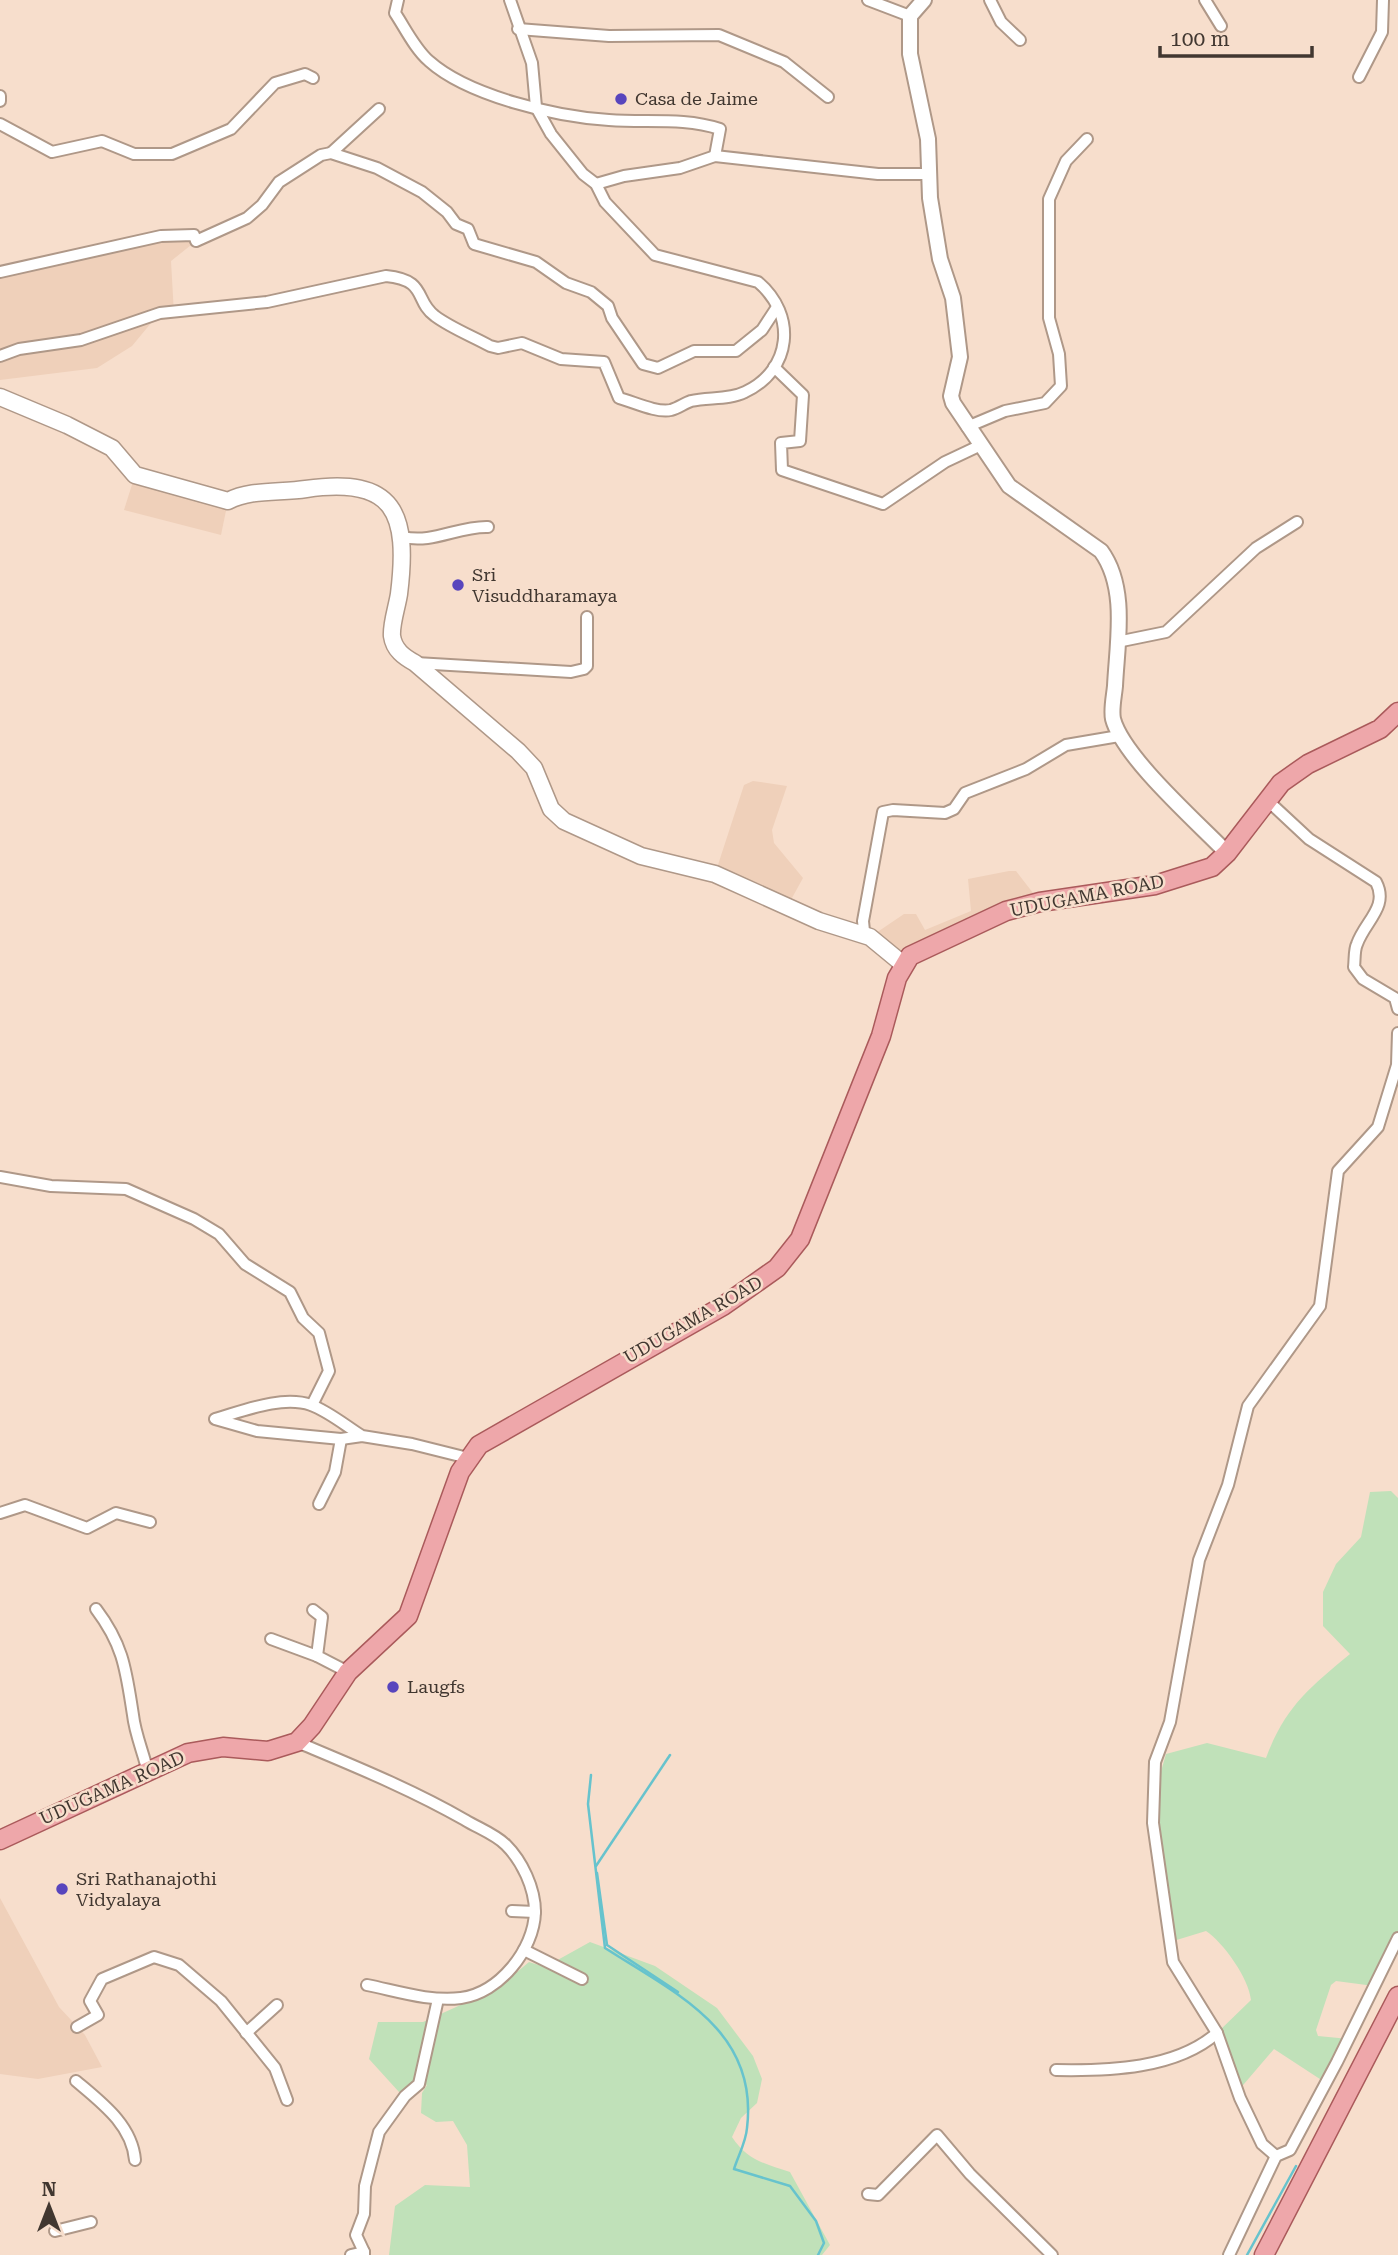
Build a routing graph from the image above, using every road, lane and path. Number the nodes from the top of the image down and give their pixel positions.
1 (398, 0) edge
2 (510, 0) edge
3 (868, 0) edge
4 (923, 0) edge
5 (990, 0) edge
6 (1205, 0) edge
7 (1383, 0) edge
8 (910, 16) junction
9 (1221, 26) dead end
10 (518, 29) junction
11 (1020, 40) dead end
12 (313, 78) dead end
13 (1359, 78) dead end
14 (828, 97) dead end
15 (536, 107) junction
16 (379, 109) dead end
17 (0, 124) edge
18 (1087, 139) dead end
19 (331, 153) junction
20 (715, 156) junction
21 (929, 174) junction
22 (596, 184) junction
23 (0, 272) edge
24 (777, 307) junction
25 (0, 356) edge
26 (774, 368) junction
27 (0, 397) edge
28 (967, 427) junction
29 (981, 445) junction
30 (1297, 522) dead end
31 (488, 527) dead end
32 (403, 537) junction
33 (587, 617) dead end
34 (1117, 642) junction
35 (415, 663) junction
36 (1398, 712) edge
37 (1119, 736) junction
38 (1266, 799) junction
39 (1227, 853) junction
40 (870, 937) junction
41 (904, 965) junction
42 (1398, 1009) edge
43 (1398, 1033) edge
44 (0, 1177) edge
45 (313, 1405) junction
46 (362, 1436) junction
47 (341, 1439) junction
48 (468, 1458) junction
49 (319, 1504) dead end
50 (0, 1513) edge
51 (150, 1522) dead end
52 (96, 1609) dead end
53 (313, 1610) dead end
54 (271, 1639) dead end
55 (317, 1656) junction
56 (348, 1672) junction
57 (297, 1742) junction
58 (148, 1773) junction
59 (0, 1840) edge
60 (512, 1911) dead end
61 (535, 1912) junction
62 (1398, 1938) edge
63 (524, 1950) junction
64 (582, 1979) dead end
65 (367, 1985) dead end
66 (1398, 1996) edge
67 (438, 1998) junction
68 (277, 2005) dead end
69 (77, 2026) dead end
70 (246, 2033) junction
71 (1217, 2033) junction
72 (1056, 2070) dead end
73 (76, 2081) dead end
74 (286, 2100) dead end
75 (1276, 2156) junction
76 (135, 2160) dead end
77 (868, 2194) dead end
78 (90, 2222) dead end
79 (55, 2231) dead end
80 (364, 2254) edge
81 (351, 2255) edge
82 (1052, 2255) edge
83 (1229, 2255) edge
84 (1264, 2255) edge

1 - 15 street
2 - 10 street
3 - 8 street
4 - 8 street
5 - 11 street
6 - 9 street
7 - 13 street
8 - 21 street
10 - 14 street
10 - 15 street
12 - 17 street
15 - 20 street
15 - 22 street
16 - 19 street
18 - 28 street
19 - 23 street
19 - 24 street
20 - 21 street
20 - 22 street
21 - 28 street
22 - 24 street
24 - 26 street
25 - 26 street
26 - 29 street
27 - 32 main road
28 - 29 street
29 - 34 street
30 - 34 street
31 - 32 street
32 - 35 main road
33 - 35 street
34 - 37 street
35 - 40 main road
36 - 38 main road, UDUGAMA ROAD
37 - 39 street
37 - 40 street
38 - 39 main road, UDUGAMA ROAD
38 - 42 street
39 - 41 main road, UDUGAMA ROAD
40 - 41 main road
41 - 48 main road, UDUGAMA ROAD
43 - 71 street
44 - 45 street
45 - 46 street
45 - 47 street
46 - 47 street
46 - 48 street
47 - 49 street
48 - 56 main road, UDUGAMA ROAD
50 - 51 street
52 - 58 street
53 - 55 street
54 - 55 street
55 - 56 street
56 - 57 main road, UDUGAMA ROAD
57 - 58 main road, UDUGAMA ROAD
57 - 61 street
58 - 59 main road, UDUGAMA ROAD
60 - 61 street
61 - 63 street
62 - 75 street
63 - 64 street
63 - 67 street
65 - 67 street
66 - 84 main road
67 - 80 street
68 - 70 street
69 - 70 street
70 - 74 street
71 - 72 street
71 - 75 street
73 - 76 street
75 - 83 street
77 - 82 street
78 - 79 street
80 - 81 street

